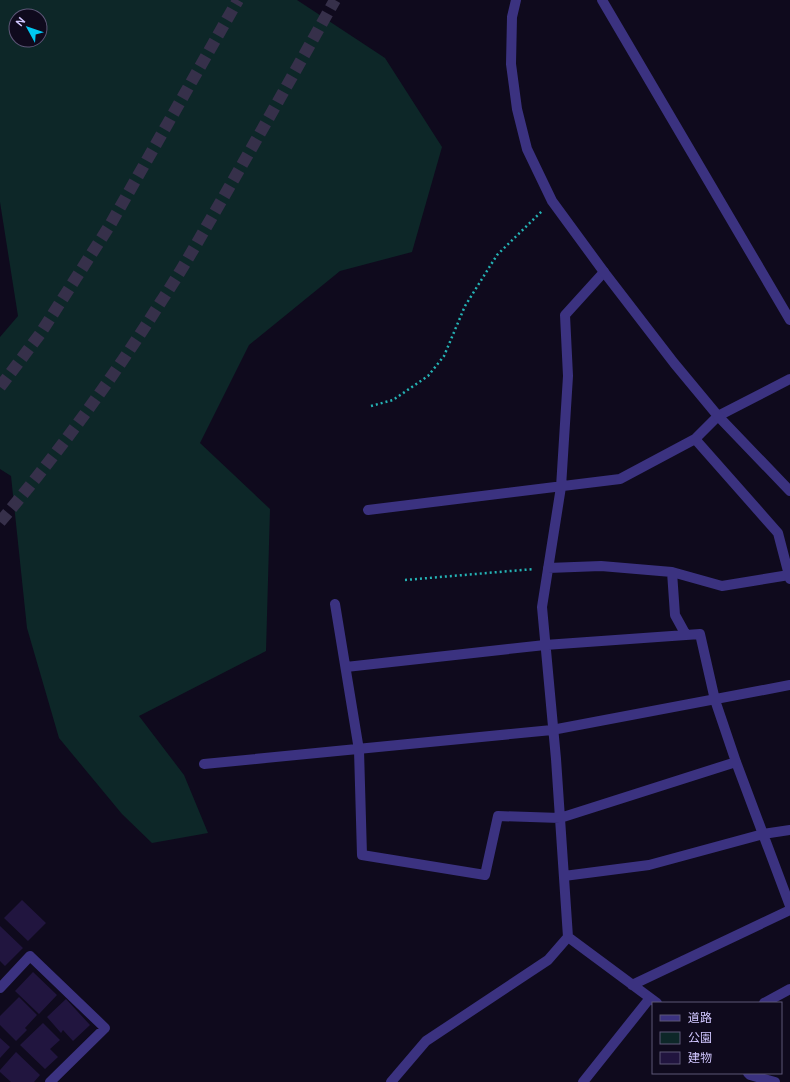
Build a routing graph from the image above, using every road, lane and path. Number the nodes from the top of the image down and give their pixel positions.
1 (516, 0) edge
2 (602, 0) edge
3 (552, 201) junction
4 (604, 272) junction
5 (790, 320) edge
6 (790, 379) edge
7 (371, 406) dead end
8 (718, 416) junction
9 (695, 439) junction
10 (561, 487) junction
11 (790, 491) edge
12 (368, 510) dead end
13 (548, 568) junction
14 (672, 572) junction
15 (789, 577) edge
16 (405, 580) dead end
17 (336, 604) dead end
18 (686, 635) junction
19 (545, 645) junction
20 (346, 667) junction
21 (790, 685) edge
22 (715, 700) junction
23 (552, 730) junction
24 (359, 750) junction
25 (736, 762) junction
26 (204, 764) dead end
27 (560, 818) junction
28 (790, 830) edge
29 (763, 834) junction
30 (564, 876) junction
31 (790, 906) edge
32 (790, 910) edge
33 (568, 937) junction
34 (632, 985) junction
35 (0, 988) edge
36 (790, 989) edge
37 (653, 1001) edge
38 (652, 1002) edge
39 (766, 1002) edge
40 (748, 1077) edge
41 (50, 1082) edge
42 (391, 1082) edge
43 (583, 1082) edge
44 (775, 1082) edge

1 - 3 street
2 - 5 street
3 - 4 street
3 - 7 path
4 - 8 street
4 - 10 street
6 - 8 street
8 - 9 street
8 - 11 street
9 - 10 street
9 - 15 street
10 - 12 street
10 - 13 street
13 - 14 street
13 - 16 path
13 - 19 street
14 - 15 street
14 - 18 street
17 - 20 street
18 - 19 street
18 - 22 street
19 - 20 street
19 - 23 street
20 - 24 street
21 - 22 street
22 - 23 street
22 - 25 street
23 - 24 street
23 - 27 street
24 - 26 street
24 - 27 street
25 - 27 street
25 - 29 street
27 - 30 street
28 - 29 street
29 - 30 street
29 - 31 street
30 - 33 street
32 - 34 street
33 - 34 street
33 - 42 street
34 - 37 street
35 - 41 street
36 - 39 street
38 - 43 street
40 - 44 street

